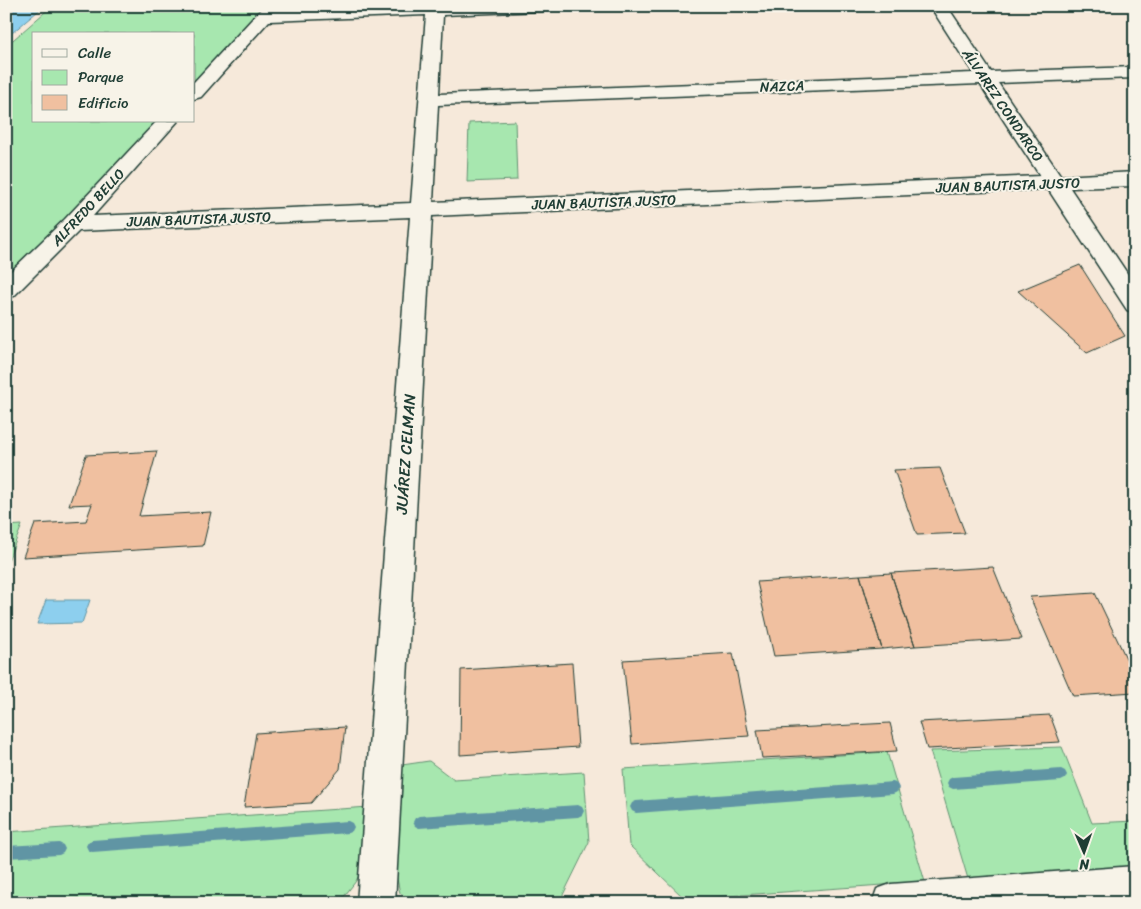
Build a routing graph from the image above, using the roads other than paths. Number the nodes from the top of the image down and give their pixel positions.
1 (542, 6) edge
2 (938, 6) edge
3 (435, 8) edge
4 (269, 11) edge
5 (1135, 72) edge
6 (986, 78) junction
7 (195, 92) edge
8 (429, 100) junction
9 (167, 122) edge
10 (1135, 179) edge
11 (1055, 182) junction
12 (421, 209) junction
13 (73, 224) junction
14 (6, 290) edge
15 (1135, 304) edge
16 (1135, 885) edge
17 (376, 903) edge
18 (891, 903) edge

1 - 3 street
2 - 6 street, ÁLVAREZ CONDARCO
3 - 4 street
3 - 8 street, JUÁREZ CELMAN
4 - 7 street
5 - 6 street, NAZCA
6 - 8 street, NAZCA
6 - 11 street, ÁLVAREZ CONDARCO
8 - 12 street, JUÁREZ CELMAN
9 - 13 street, ALFREDO BELLO
10 - 11 street, JUAN BAUTISTA JUSTO
11 - 12 street, JUAN BAUTISTA JUSTO
11 - 15 street, ÁLVAREZ CONDARCO
12 - 13 street, JUAN BAUTISTA JUSTO
12 - 17 street, JUÁREZ CELMAN
13 - 14 street, ALFREDO BELLO
16 - 18 street

